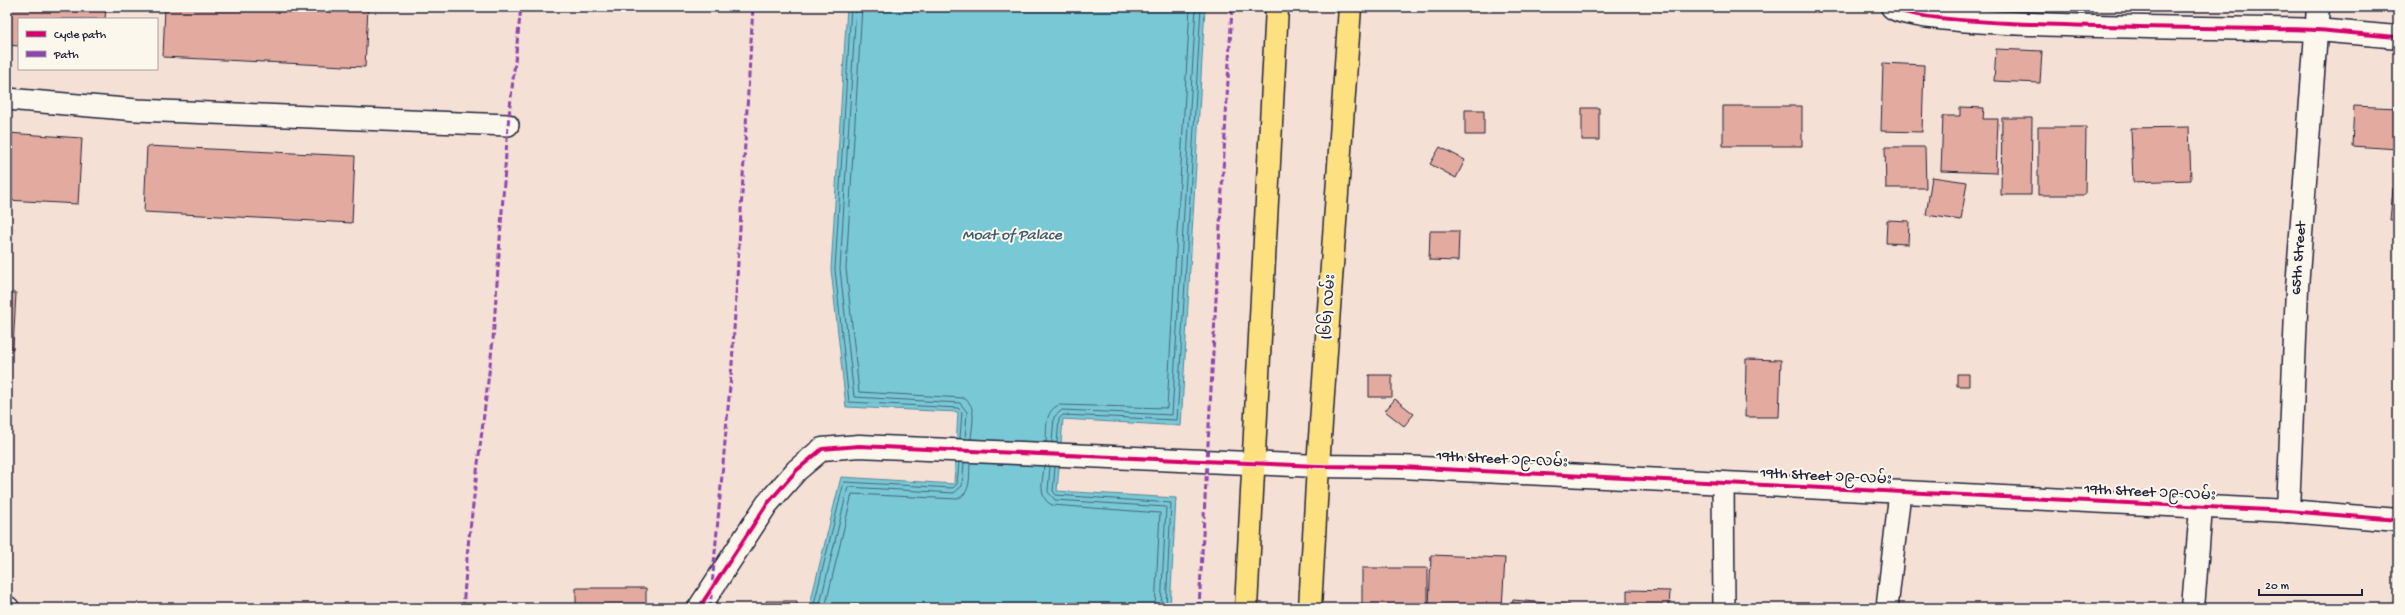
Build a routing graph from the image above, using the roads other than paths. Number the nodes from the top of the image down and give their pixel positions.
1 (1277, 7) edge
2 (1350, 7) edge
3 (1892, 7) edge
4 (2318, 7) edge
5 (2316, 30) junction
6 (2398, 37) edge
7 (7, 99) edge
8 (508, 125) dead end
9 (1253, 463) junction
10 (1318, 466) junction
11 (1722, 483) junction
12 (1900, 492) junction
13 (2201, 508) junction
14 (2288, 511) junction
15 (2398, 520) edge
16 (699, 608) edge
17 (1246, 608) edge
18 (1310, 608) edge
19 (1724, 608) edge
20 (1887, 608) edge
21 (2193, 608) edge

1 - 9 main road
2 - 10 main road, (၆၆) လမ်း
3 - 5 street
4 - 5 street, 65th Street
5 - 6 street
5 - 14 street, 65th Street
7 - 8 lane
9 - 10 street, 19th Street ၁၉−လမ်း
9 - 16 street, 19th Street ၁၉−လမ်း
9 - 17 main road
10 - 11 street, 19th Street ၁၉−လမ်း
10 - 18 main road, (၆၆) လမ်း
11 - 12 street, 19th Street ၁၉−လမ်း
11 - 19 lane
12 - 13 street, 19th Street ၁၉−လမ်း
12 - 20 lane
13 - 14 street, 19th Street ၁၉−လမ်း
13 - 21 street
14 - 15 street, 19th Street ၁၉−လမ်း

